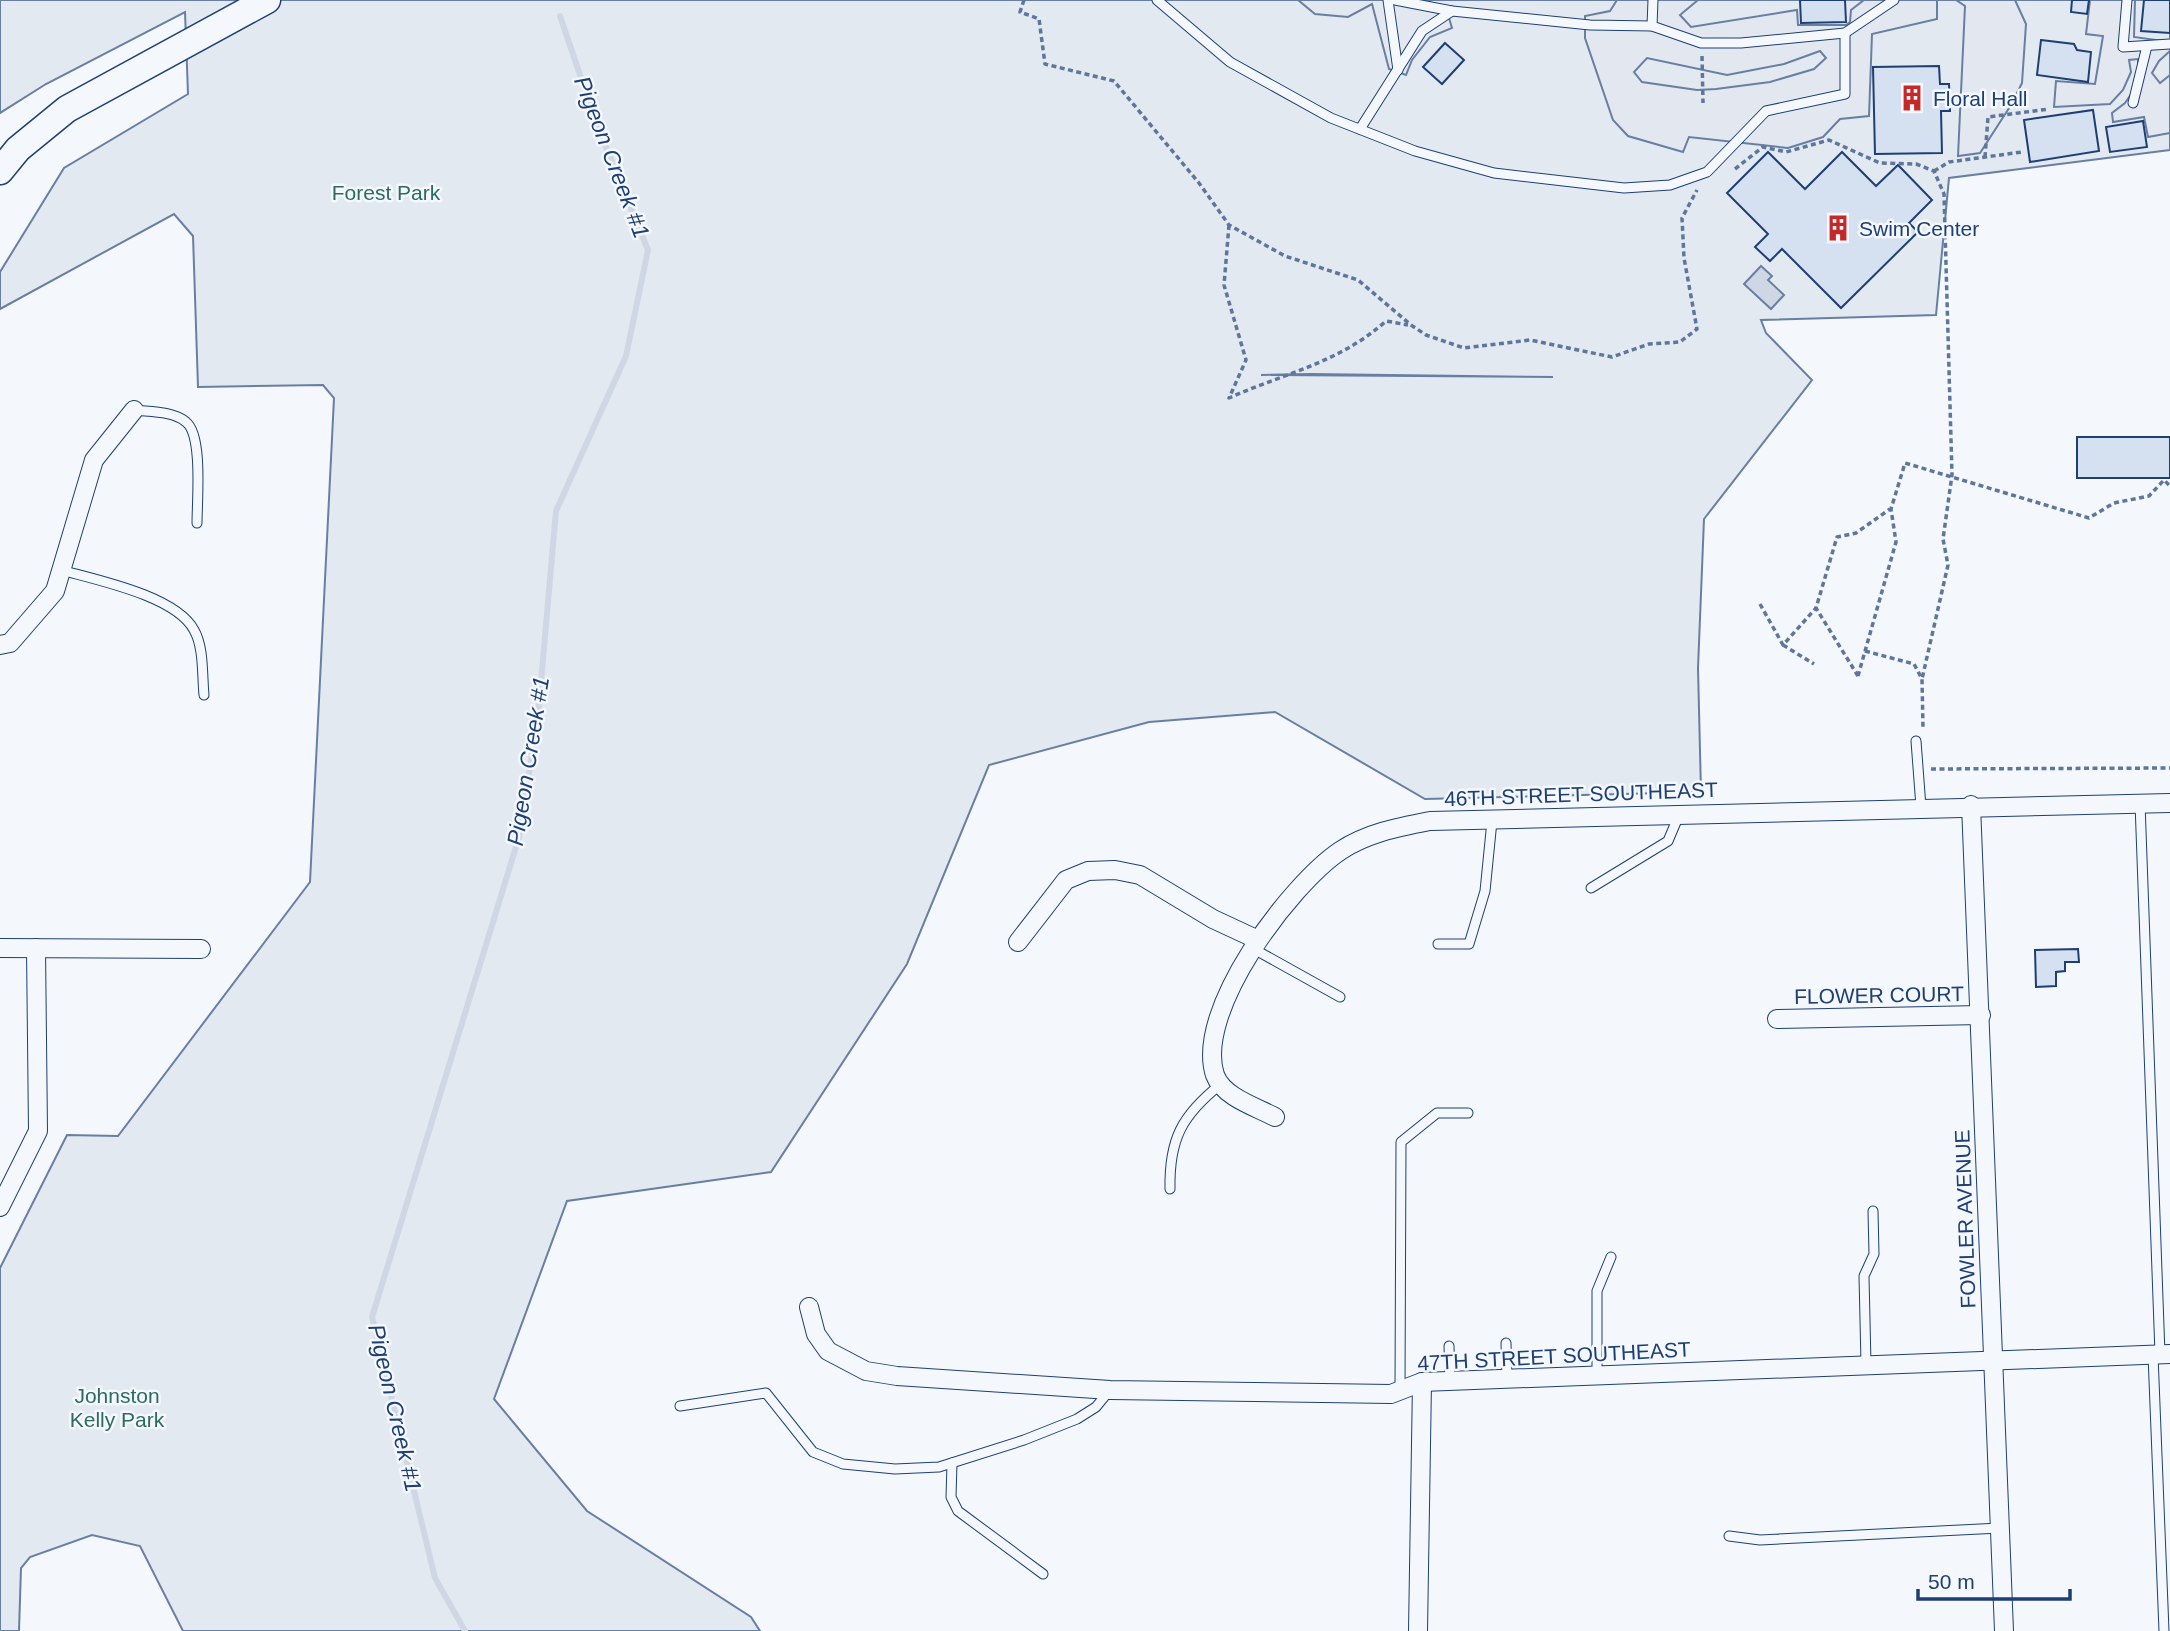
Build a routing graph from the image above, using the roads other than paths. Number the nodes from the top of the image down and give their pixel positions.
1 (267, 0) edge
2 (1157, 0) edge
3 (1388, 0) edge
4 (1395, 0) edge
5 (1653, 0) edge
6 (1894, 0) edge
7 (2127, 0) edge
8 (1452, 11) junction
9 (1652, 26) junction
10 (1845, 33) junction
11 (2170, 44) edge
12 (2147, 46) junction
13 (1398, 70) junction
14 (2133, 103) dead end
15 (1360, 129) junction
16 (0, 171) edge
17 (134, 411) joint
18 (197, 523) dead end
19 (61, 570) junction
20 (0, 645) edge
21 (204, 695) dead end
22 (1916, 741) dead end
23 (2140, 803) junction
24 (2170, 803) edge
25 (1971, 806) junction
26 (1921, 807) junction
27 (1680, 813) junction
28 (1492, 821) junction
29 (1591, 888) dead end
30 (1018, 942) dead end
31 (1254, 943) junction
32 (1438, 944) dead end
33 (0, 948) edge
34 (36, 948) junction
35 (201, 949) dead end
36 (1340, 997) dead end
37 (1981, 1015) junction
38 (1777, 1019) dead end
39 (1221, 1084) junction
40 (1468, 1113) dead end
41 (1275, 1117) dead end
42 (1170, 1189) dead end
43 (0, 1207) edge
44 (1872, 1211) dead end
45 (1611, 1257) dead end
46 (809, 1307) dead end
47 (1506, 1343) dead end
48 (1449, 1346) dead end
49 (2161, 1354) edge
50 (1992, 1359) junction
51 (1866, 1364) junction
52 (1597, 1375) junction
53 (1507, 1378) junction
54 (1450, 1380) junction
55 (1422, 1382) junction
56 (1400, 1389) junction
57 (1111, 1390) junction
58 (680, 1406) dead end
59 (952, 1463) junction
60 (2000, 1528) junction
61 (1729, 1536) dead end
62 (1043, 1574) dead end
63 (1418, 1631) edge
64 (2004, 1631) edge
65 (2164, 1631) edge

1 - 16 main road
2 - 15 lane
3 - 13 lane
4 - 8 lane
5 - 9 lane
6 - 10 lane
7 - 12 lane
8 - 9 lane
8 - 13 lane
9 - 10 lane
10 - 15 lane
11 - 12 lane
12 - 14 lane
13 - 15 lane
17 - 18 lane
17 - 19 street
19 - 20 street
19 - 21 lane
22 - 26 lane
23 - 24 street, 46TH STREET SOUTHEAST
23 - 25 street, 46TH STREET SOUTHEAST
23 - 49 lane
25 - 26 street, 46TH STREET SOUTHEAST
25 - 37 street, FOWLER AVENUE
26 - 27 street, 46TH STREET SOUTHEAST
27 - 28 street, 46TH STREET SOUTHEAST
27 - 29 lane
28 - 31 street, 46TH STREET SOUTHEAST
28 - 32 lane
30 - 31 street
31 - 36 lane
31 - 39 street, 46TH STREET SOUTHEAST
33 - 34 street
34 - 35 street
34 - 43 street
37 - 38 street, FLOWER COURT
37 - 50 street, FOWLER AVENUE
39 - 41 street
39 - 42 lane
40 - 56 lane
44 - 51 lane
45 - 52 lane
46 - 57 street, 47TH STREET SOUTHEAST
47 - 53 lane
48 - 54 lane
49 - 50 street, 47TH STREET SOUTHEAST
49 - 65 lane
50 - 51 street, 47TH STREET SOUTHEAST
50 - 60 street, FOWLER AVENUE
51 - 52 street, 47TH STREET SOUTHEAST
52 - 53 street, 47TH STREET SOUTHEAST
53 - 54 street, 47TH STREET SOUTHEAST
54 - 55 street, 47TH STREET SOUTHEAST
55 - 56 street, 47TH STREET SOUTHEAST
55 - 63 street
56 - 57 street, 47TH STREET SOUTHEAST
57 - 59 lane
58 - 59 lane
59 - 62 lane
60 - 61 lane
60 - 64 street, FOWLER AVENUE

